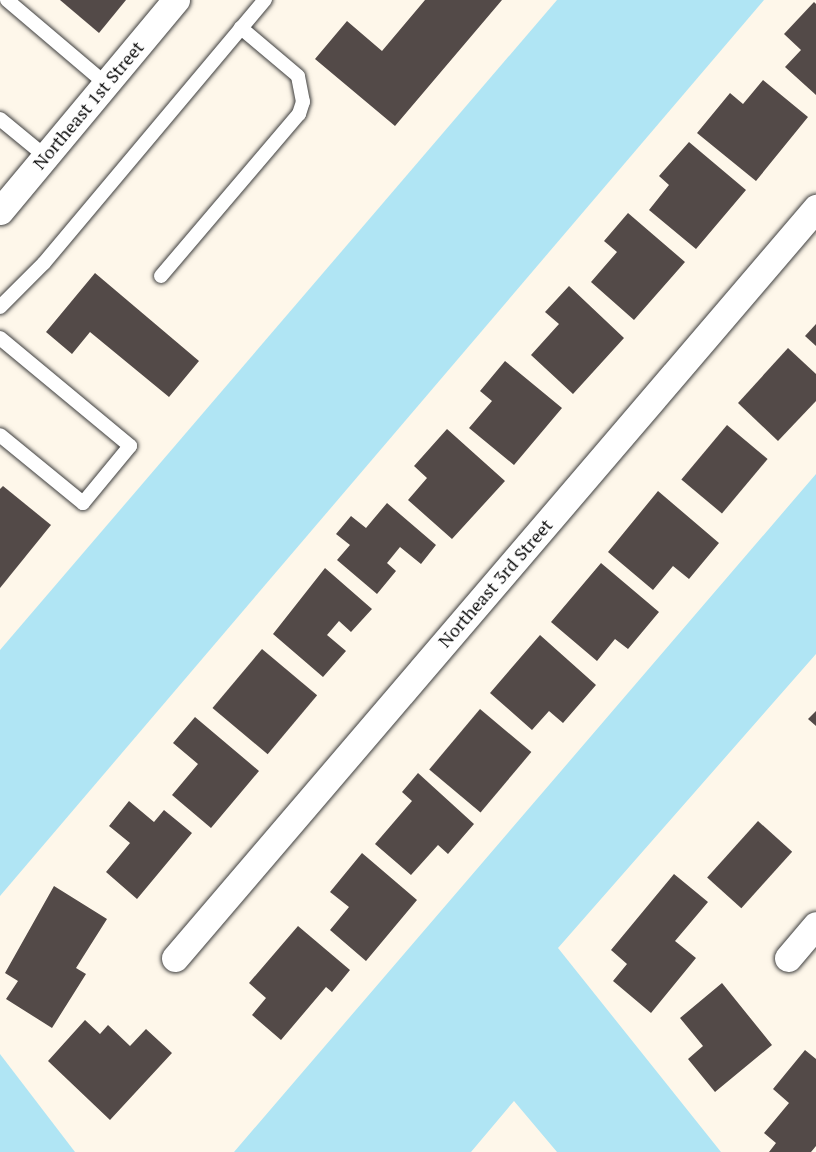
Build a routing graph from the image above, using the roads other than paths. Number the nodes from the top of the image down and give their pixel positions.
1 (7, 0) edge
2 (176, 0) edge
3 (265, 0) edge
4 (241, 28) junction
5 (106, 84) junction
6 (0, 119) edge
7 (45, 156) junction
8 (816, 208) edge
9 (0, 211) edge
10 (161, 276) dead end
11 (0, 307) edge
12 (0, 338) edge
13 (0, 435) edge
14 (816, 925) edge
15 (175, 958) dead end
16 (788, 958) dead end

1 - 5 lane
2 - 5 street, Northeast 1st Street
3 - 4 lane
4 - 10 lane
4 - 11 lane
5 - 7 street, Northeast 1st Street
6 - 7 lane
7 - 9 street, Northeast 1st Street
8 - 15 street, Northeast 3rd Street
12 - 13 lane
14 - 16 street

